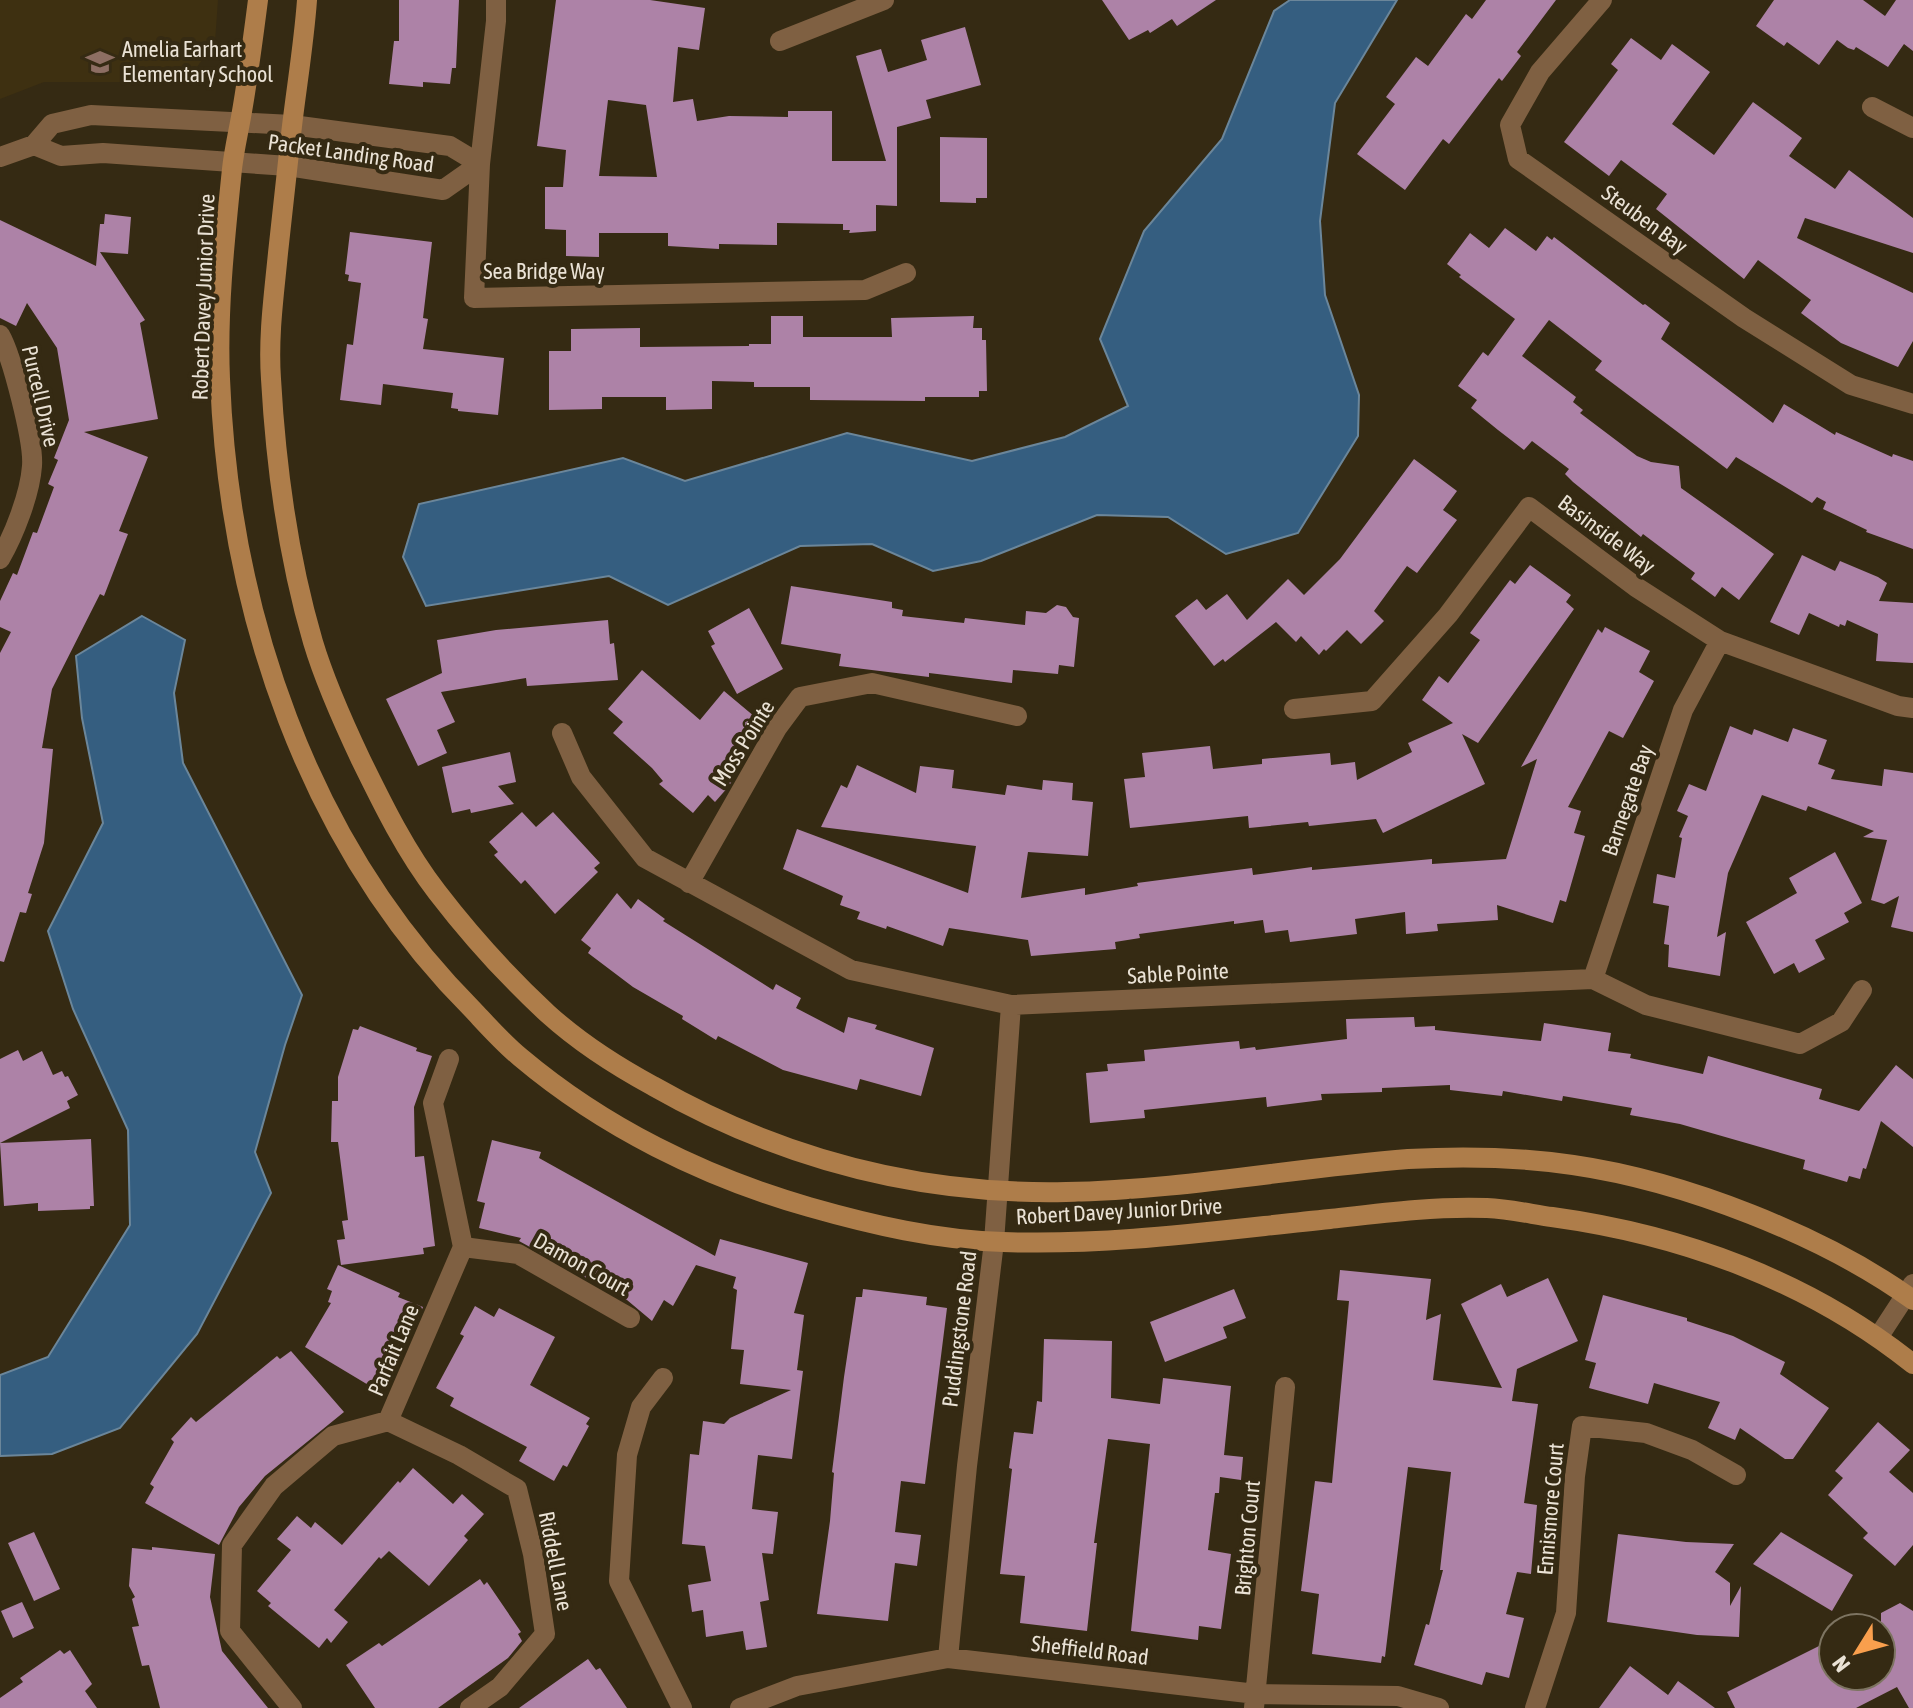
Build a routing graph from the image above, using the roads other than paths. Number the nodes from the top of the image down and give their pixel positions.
1 (258, 0) edge
2 (307, 0) edge
3 (496, 0) edge
4 (884, 0) edge
5 (1602, 0) edge
6 (780, 41) dead end
7 (1872, 107) dead end
8 (241, 121) junction
9 (292, 125) junction
10 (1913, 128) edge
11 (34, 145) junction
12 (0, 157) edge
13 (232, 163) junction
14 (480, 164) junction
15 (288, 166) junction
16 (906, 273) dead end
17 (0, 335) edge
18 (1913, 404) edge
19 (0, 559) edge
20 (1720, 641) junction
21 (1913, 708) edge
22 (1294, 709) dead end
23 (1017, 716) dead end
24 (562, 733) dead end
25 (689, 883) junction
26 (1593, 979) junction
27 (1862, 990) dead end
28 (1011, 1005) junction
29 (449, 1059) dead end
30 (997, 1191) junction
31 (994, 1242) junction
32 (463, 1247) junction
33 (1911, 1293) edge
34 (630, 1318) dead end
35 (1879, 1336) junction
36 (1913, 1364) edge
37 (663, 1378) dead end
38 (1285, 1387) dead end
39 (388, 1421) junction
40 (1736, 1475) dead end
41 (948, 1658) junction
42 (1255, 1701) edge
43 (292, 1708) edge
44 (470, 1708) edge
45 (682, 1708) edge
46 (740, 1708) edge
47 (1439, 1708) edge
48 (1535, 1708) edge

1 - 8 main road, Robert Davey Junior Drive
2 - 9 main road, Robert Davey Junior Drive
3 - 14 street, Sea Bridge Way
4 - 6 street
5 - 18 street, Steuben Bay
7 - 10 street
8 - 9 street, Packet Landing Road
8 - 11 street, Packet Landing Road
8 - 13 main road, Robert Davey Junior Drive
9 - 14 street, Packet Landing Road
9 - 15 main road, Robert Davey Junior Drive
11 - 12 street, Packet Landing Road
11 - 13 street, Packet Landing Road
13 - 15 street, Packet Landing Road
13 - 31 main road, Robert Davey Junior Drive
14 - 15 street, Packet Landing Road
14 - 16 street, Sea Bridge Way
15 - 30 main road, Robert Davey Junior Drive
17 - 19 street, Purcell Drive
20 - 21 street, Basinside Way
20 - 22 street, Basinside Way
20 - 26 street, Barnegate Bay
23 - 25 street, Moss Pointe
24 - 25 street, Sable Pointe
25 - 28 street, Sable Pointe
26 - 27 street, Sable Pointe
26 - 28 street, Sable Pointe
28 - 30 street, Puddingstone Road
29 - 32 street
30 - 31 street, Puddingstone Road
30 - 33 main road, Robert Davey Junior Drive
31 - 35 main road, Robert Davey Junior Drive
31 - 41 street, Puddingstone Road
32 - 34 street, Damon Court
32 - 39 street, Parfait Lane
33 - 35 street
35 - 36 main road, Robert Davey Junior Drive
37 - 45 street
38 - 42 street, Brighton Court
39 - 43 street, Parfait Lane
39 - 44 street, Riddell Lane
40 - 48 street, Ennismore Court
41 - 42 street, Sheffield Road
41 - 46 street, Sheffield Road
42 - 47 street, Sheffield Road

